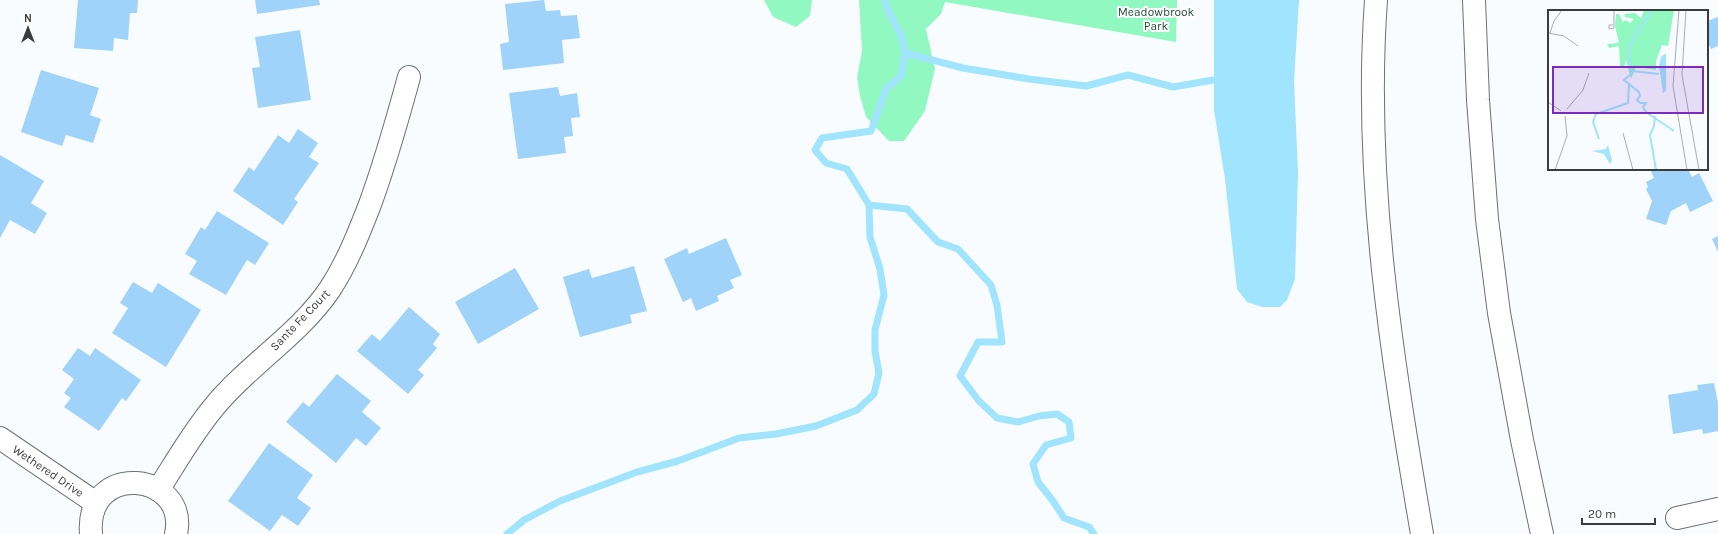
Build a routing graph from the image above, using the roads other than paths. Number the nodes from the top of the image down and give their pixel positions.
1 (1376, 0) edge
2 (1474, 0) edge
3 (409, 77) dead end
4 (0, 438) edge
5 (158, 490) junction
6 (96, 503) junction
7 (1718, 509) edge
8 (1677, 518) dead end
9 (91, 534) edge
10 (176, 534) edge
11 (1422, 534) edge
12 (1542, 534) edge

1 - 11 main road
2 - 12 main road
3 - 5 main road, Sante Fe Court
4 - 6 main road, Wethered Drive
5 - 6 main road
5 - 10 main road
6 - 9 main road
7 - 8 main road

